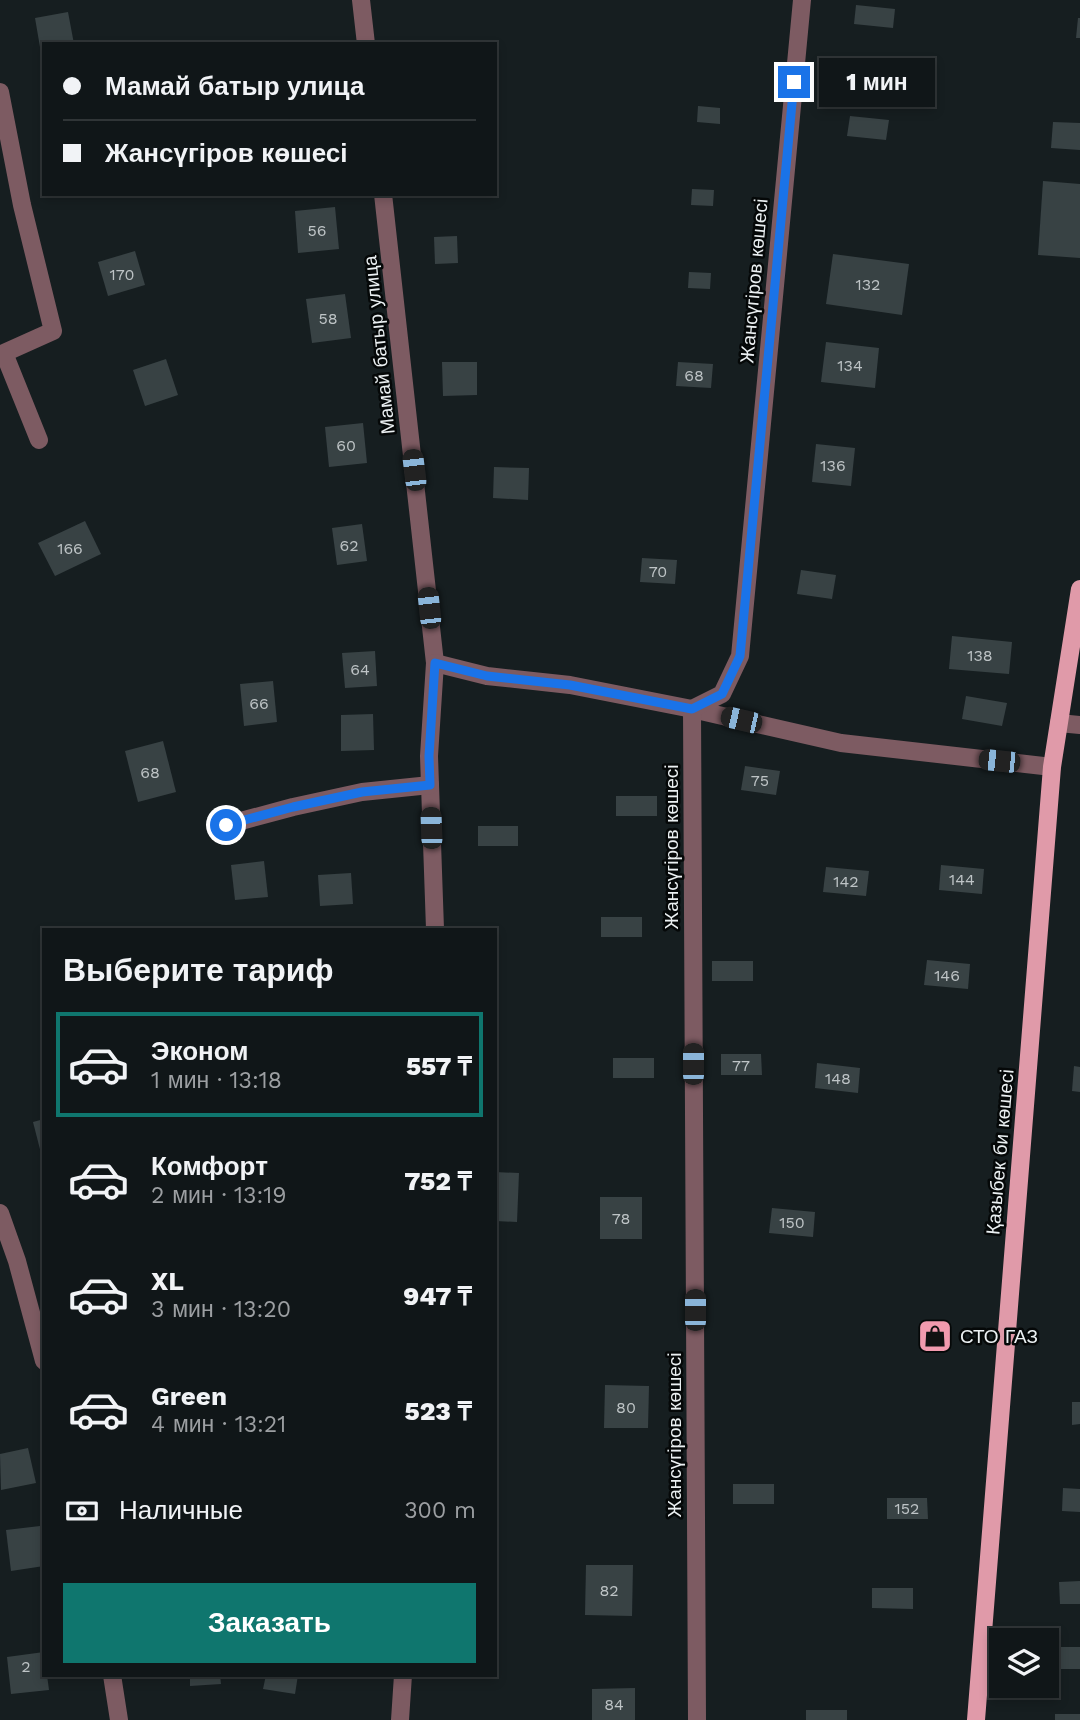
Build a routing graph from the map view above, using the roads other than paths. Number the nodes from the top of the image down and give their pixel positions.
1 (362, 0) edge
2 (802, 0) edge
3 (366, 42) edge
4 (0, 92) edge
5 (383, 196) edge
6 (39, 440) dead end
7 (1080, 589) edge
8 (435, 663) junction
9 (692, 709) junction
10 (1059, 723) junction
11 (1080, 725) edge
12 (1052, 767) junction
13 (430, 785) junction
14 (226, 825) dead end
15 (435, 928) edge
16 (0, 1215) edge
17 (42, 1354) edge
18 (113, 1677) edge
19 (403, 1677) edge
20 (119, 1720) edge
21 (400, 1720) edge
22 (697, 1720) edge
23 (976, 1720) edge

1 - 3 street
2 - 9 street, Жансүгіров көшесі
4 - 6 street
5 - 8 street, Мамай батыр улица
7 - 10 main road, Қазыбек би көшесі
8 - 9 street
8 - 13 street, Мамай батыр улица
9 - 12 street
9 - 22 street, Жансүгіров көшесі
10 - 11 street
10 - 12 main road, Қазыбек би көшесі
12 - 23 main road, Қазыбек би көшесі
13 - 14 street
13 - 15 street, Мамай батыр улица
16 - 17 street
18 - 20 street
19 - 21 street

